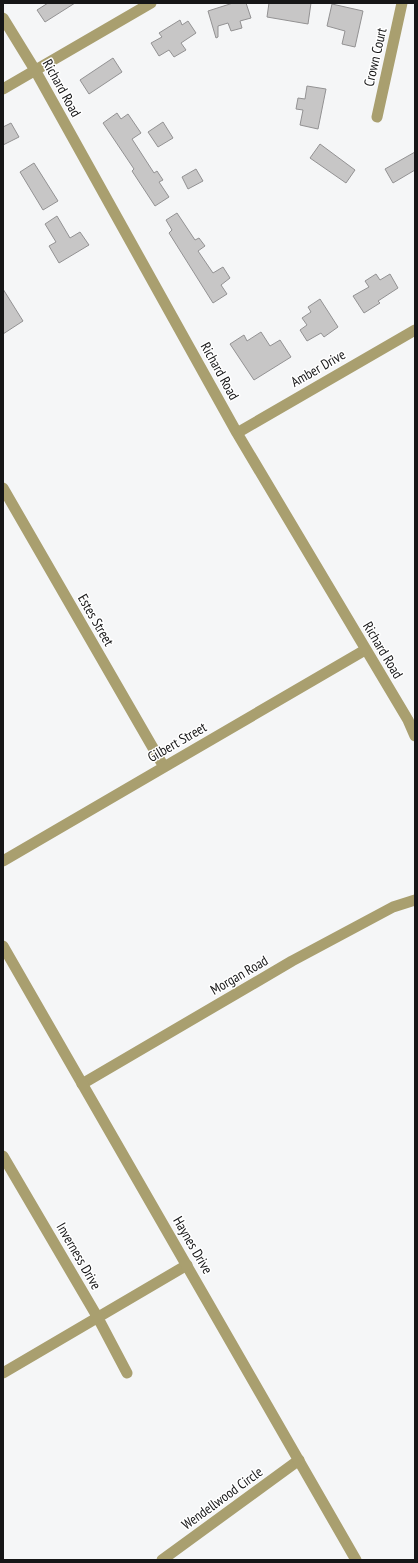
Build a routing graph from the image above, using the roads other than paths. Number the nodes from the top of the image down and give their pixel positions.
1 (151, 3) edge
2 (402, 3) edge
3 (3, 18) edge
4 (35, 70) junction
5 (3, 89) edge
6 (377, 117) dead end
7 (415, 330) edge
8 (237, 433) junction
9 (3, 488) edge
10 (365, 650) junction
11 (415, 736) edge
12 (164, 767) junction
13 (3, 861) edge
14 (415, 900) edge
15 (3, 946) edge
16 (82, 1084) junction
17 (3, 1156) edge
18 (187, 1265) junction
19 (98, 1318) junction
20 (3, 1373) edge
21 (127, 1373) dead end
22 (299, 1460) junction
23 (162, 1560) edge
24 (356, 1560) edge

1 - 4 street
2 - 6 street, Crown Court
3 - 4 street, Richard Road
4 - 5 street
4 - 8 street, Richard Road
7 - 8 street, Amber Drive
8 - 10 street, Richard Road
9 - 12 street, Estes Street
10 - 11 street, Richard Road
10 - 12 street, Gilbert Street
12 - 13 street, Gilbert Street
14 - 16 street, Morgan Road
15 - 16 street, Haynes Drive
16 - 18 street, Haynes Drive
17 - 19 street, Inverness Drive
18 - 19 street
18 - 22 street, Haynes Drive
19 - 20 street
19 - 21 street, Inverness Drive
22 - 23 street, Wendellwood Circle
22 - 24 street, Haynes Drive

